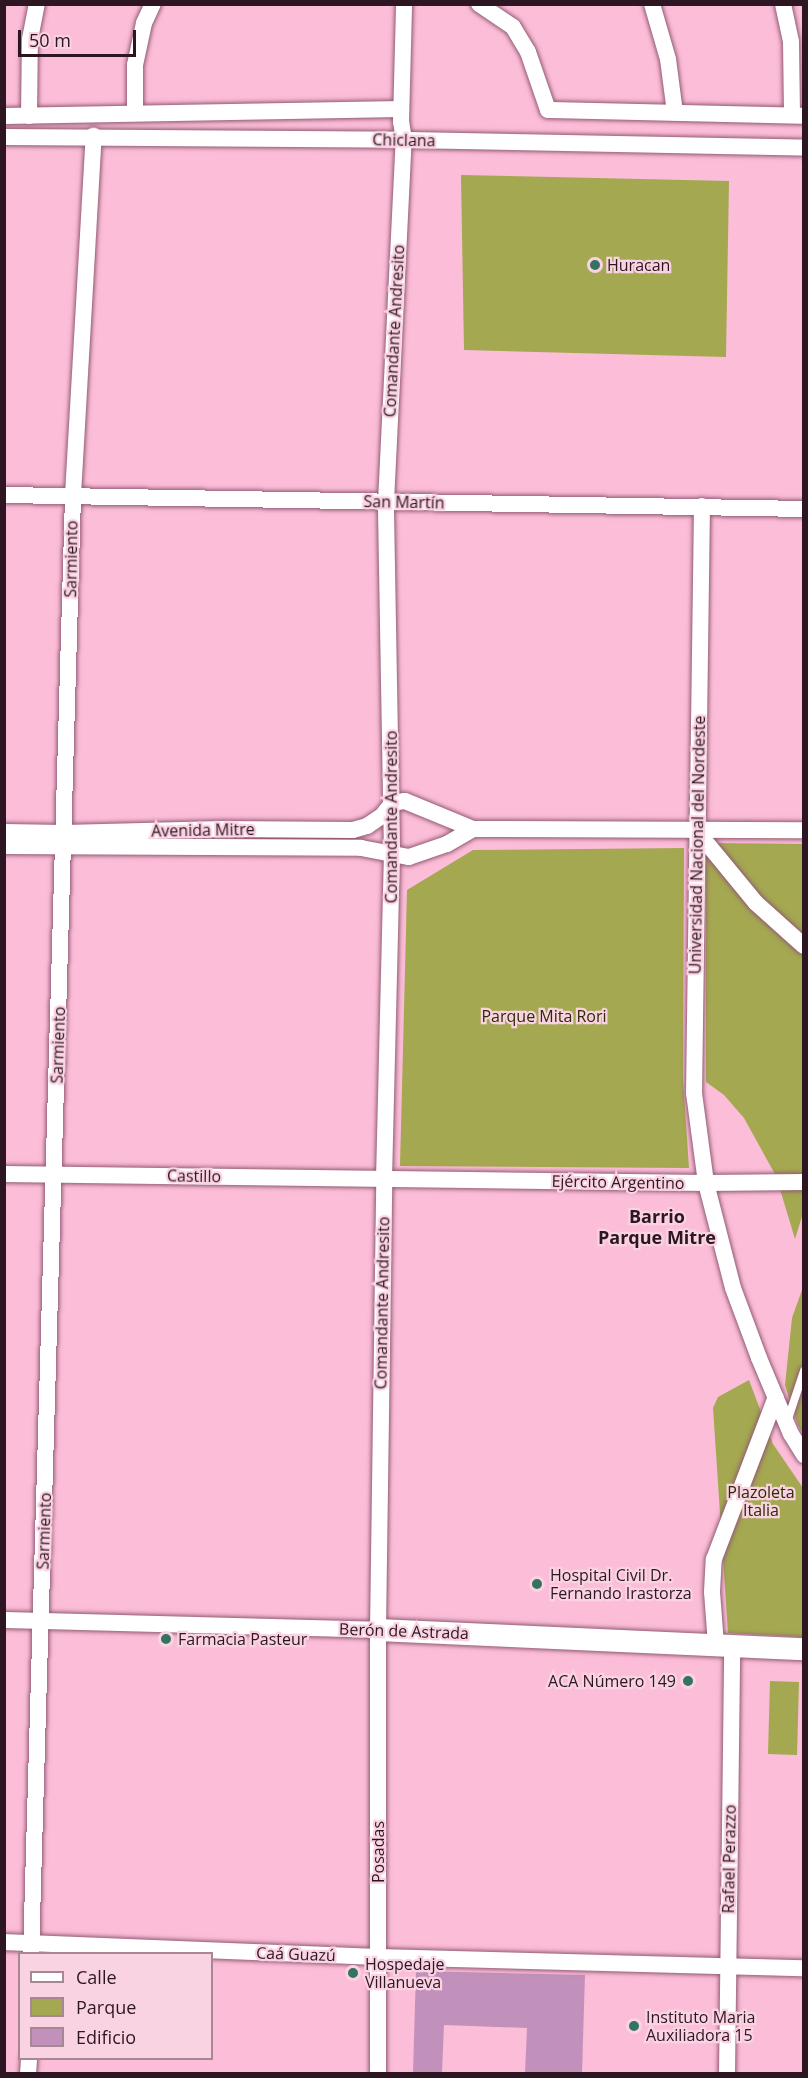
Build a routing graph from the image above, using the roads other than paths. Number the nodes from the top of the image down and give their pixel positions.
1 (37, 4) edge
2 (153, 4) edge
3 (404, 4) edge
4 (479, 4) edge
5 (652, 4) edge
6 (783, 4) edge
7 (401, 109) junction
8 (135, 112) junction
9 (675, 113) junction
10 (4, 116) edge
11 (29, 116) junction
12 (798, 116) edge
13 (94, 136) junction
14 (4, 137) edge
15 (404, 140) junction
16 (804, 148) edge
17 (4, 495) edge
18 (73, 495) junction
19 (386, 501) junction
20 (702, 506) junction
21 (804, 509) edge
22 (392, 803) junction
23 (473, 829) junction
24 (696, 830) junction
25 (804, 830) edge
26 (4, 832) edge
27 (64, 840) junction
28 (4, 846) edge
29 (392, 854) junction
30 (804, 946) edge
31 (4, 1174) edge
32 (54, 1175) junction
33 (384, 1179) junction
34 (804, 1182) edge
35 (706, 1183) junction
36 (804, 1371) edge
37 (776, 1397) junction
38 (787, 1423) junction
39 (804, 1455) edge
40 (4, 1620) edge
41 (42, 1621) junction
42 (378, 1630) junction
43 (724, 1645) junction
44 (804, 1648) edge
45 (4, 1942) edge
46 (31, 1948) edge
47 (185, 1952) edge
48 (213, 1953) edge
49 (377, 1957) junction
50 (728, 1964) junction
51 (804, 1968) edge
52 (378, 2073) edge
53 (727, 2073) edge

1 - 11 street
2 - 8 street
3 - 7 street, Comandante Andresito
4 - 9 street
5 - 9 street
6 - 12 street
7 - 8 street
7 - 15 street, Comandante Andresito
8 - 11 street
9 - 12 street
10 - 11 street
13 - 14 street, Chiclana
13 - 15 street, Chiclana
13 - 18 street, Sarmiento
15 - 16 street, Chiclana
15 - 19 street, Comandante Andresito
17 - 18 street, San Martín
18 - 19 street, San Martín
18 - 27 street, Sarmiento
19 - 20 street, San Martín
19 - 22 street, Comandante Andresito
20 - 21 street, San Martín
20 - 24 street, Universidad Nacional del Nordeste
22 - 23 street
22 - 27 street, Avenida Mitre
22 - 29 street, Comandante Andresito
23 - 24 street
23 - 29 street, Avenida Mitre
24 - 25 street
24 - 30 street
24 - 35 street, Universidad Nacional del Nordeste
26 - 27 street, Avenida Mitre
27 - 28 street, Avenida Mitre
27 - 29 street, Avenida Mitre
27 - 32 street, Sarmiento
29 - 33 street, Comandante Andresito
31 - 32 street, Castillo
32 - 33 street, Castillo
32 - 41 street, Sarmiento
33 - 35 street, Ejército Argentino
33 - 42 street, Comandante Andresito
34 - 35 street
35 - 37 street, Ejército Argentino
36 - 38 lane
37 - 38 street, Ejército Argentino
37 - 43 street, Rafael Perazzo
38 - 39 street, Ejército Argentino
40 - 41 street, Berón de Astrada
41 - 42 street, Berón de Astrada
41 - 46 street, Sarmiento
42 - 43 street, Berón de Astrada
42 - 49 street, Posadas
43 - 44 street, Berón de Astrada
43 - 50 street, Rafael Perazzo
45 - 46 street, Caá Guazú
46 - 47 street, Caá Guazú
48 - 49 street, Caá Guazú
49 - 50 street, Caá Guazú
49 - 52 street, Posadas
50 - 51 street, Caá Guazú
50 - 53 street, Rafael Perazzo

